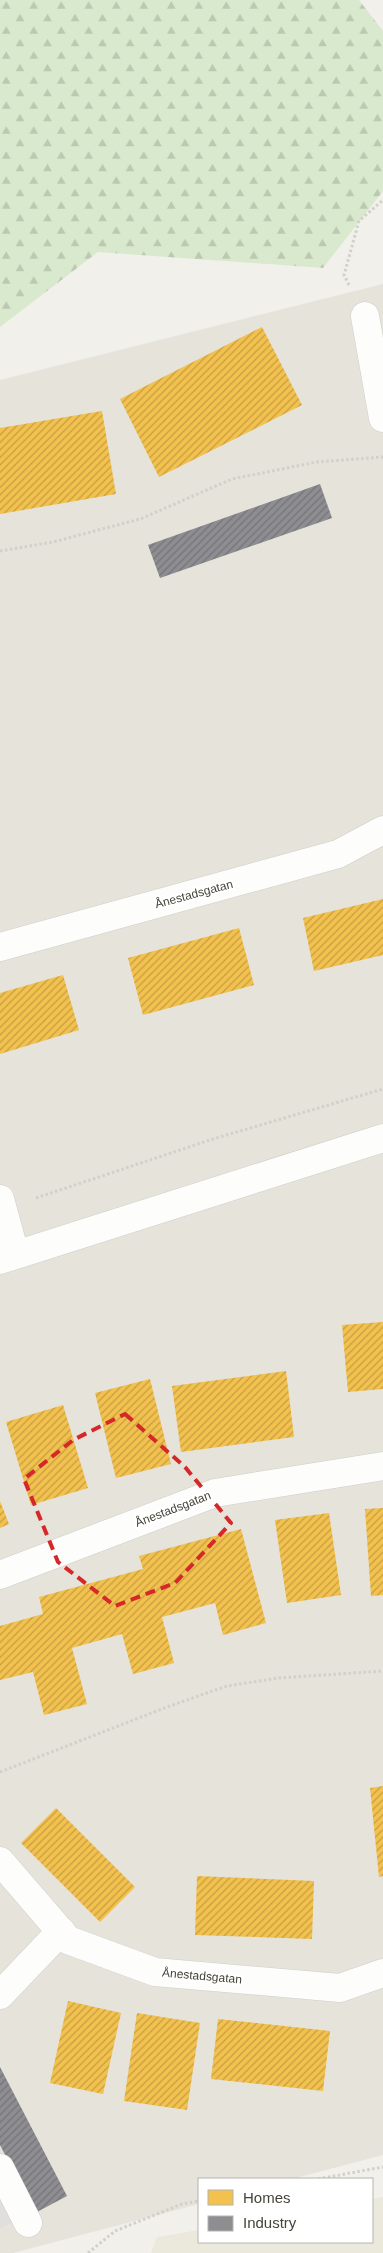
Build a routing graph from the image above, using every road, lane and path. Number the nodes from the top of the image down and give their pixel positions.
1 (383, 200) edge
2 (366, 316) joint
3 (383, 418) edge
4 (383, 457) edge
5 (0, 551) edge
6 (383, 830) edge
7 (0, 947) edge
8 (383, 1089) edge
9 (383, 1138) edge
10 (2, 1204) edge
11 (8, 1257) edge
12 (383, 1466) edge
13 (0, 1574) edge
14 (383, 1671) edge
15 (0, 1772) edge
16 (0, 1861) edge
17 (61, 1931) junction
18 (383, 1973) edge
19 (0, 1995) edge
20 (383, 2167) edge
21 (0, 2168) edge
22 (323, 2178) edge
23 (198, 2201) edge
24 (28, 2223) dead end
25 (88, 2253) edge

1 - 2 path
2 - 3 street
4 - 5 path
6 - 7 street, Ånestadsgatan
8 - 10 path
9 - 11 street
10 - 11 street
12 - 13 street, Ånestadsgatan
14 - 15 path
16 - 17 street, Ånestadsgatan
17 - 18 street, Ånestadsgatan
17 - 19 street
20 - 22 path
21 - 24 street
23 - 25 path

